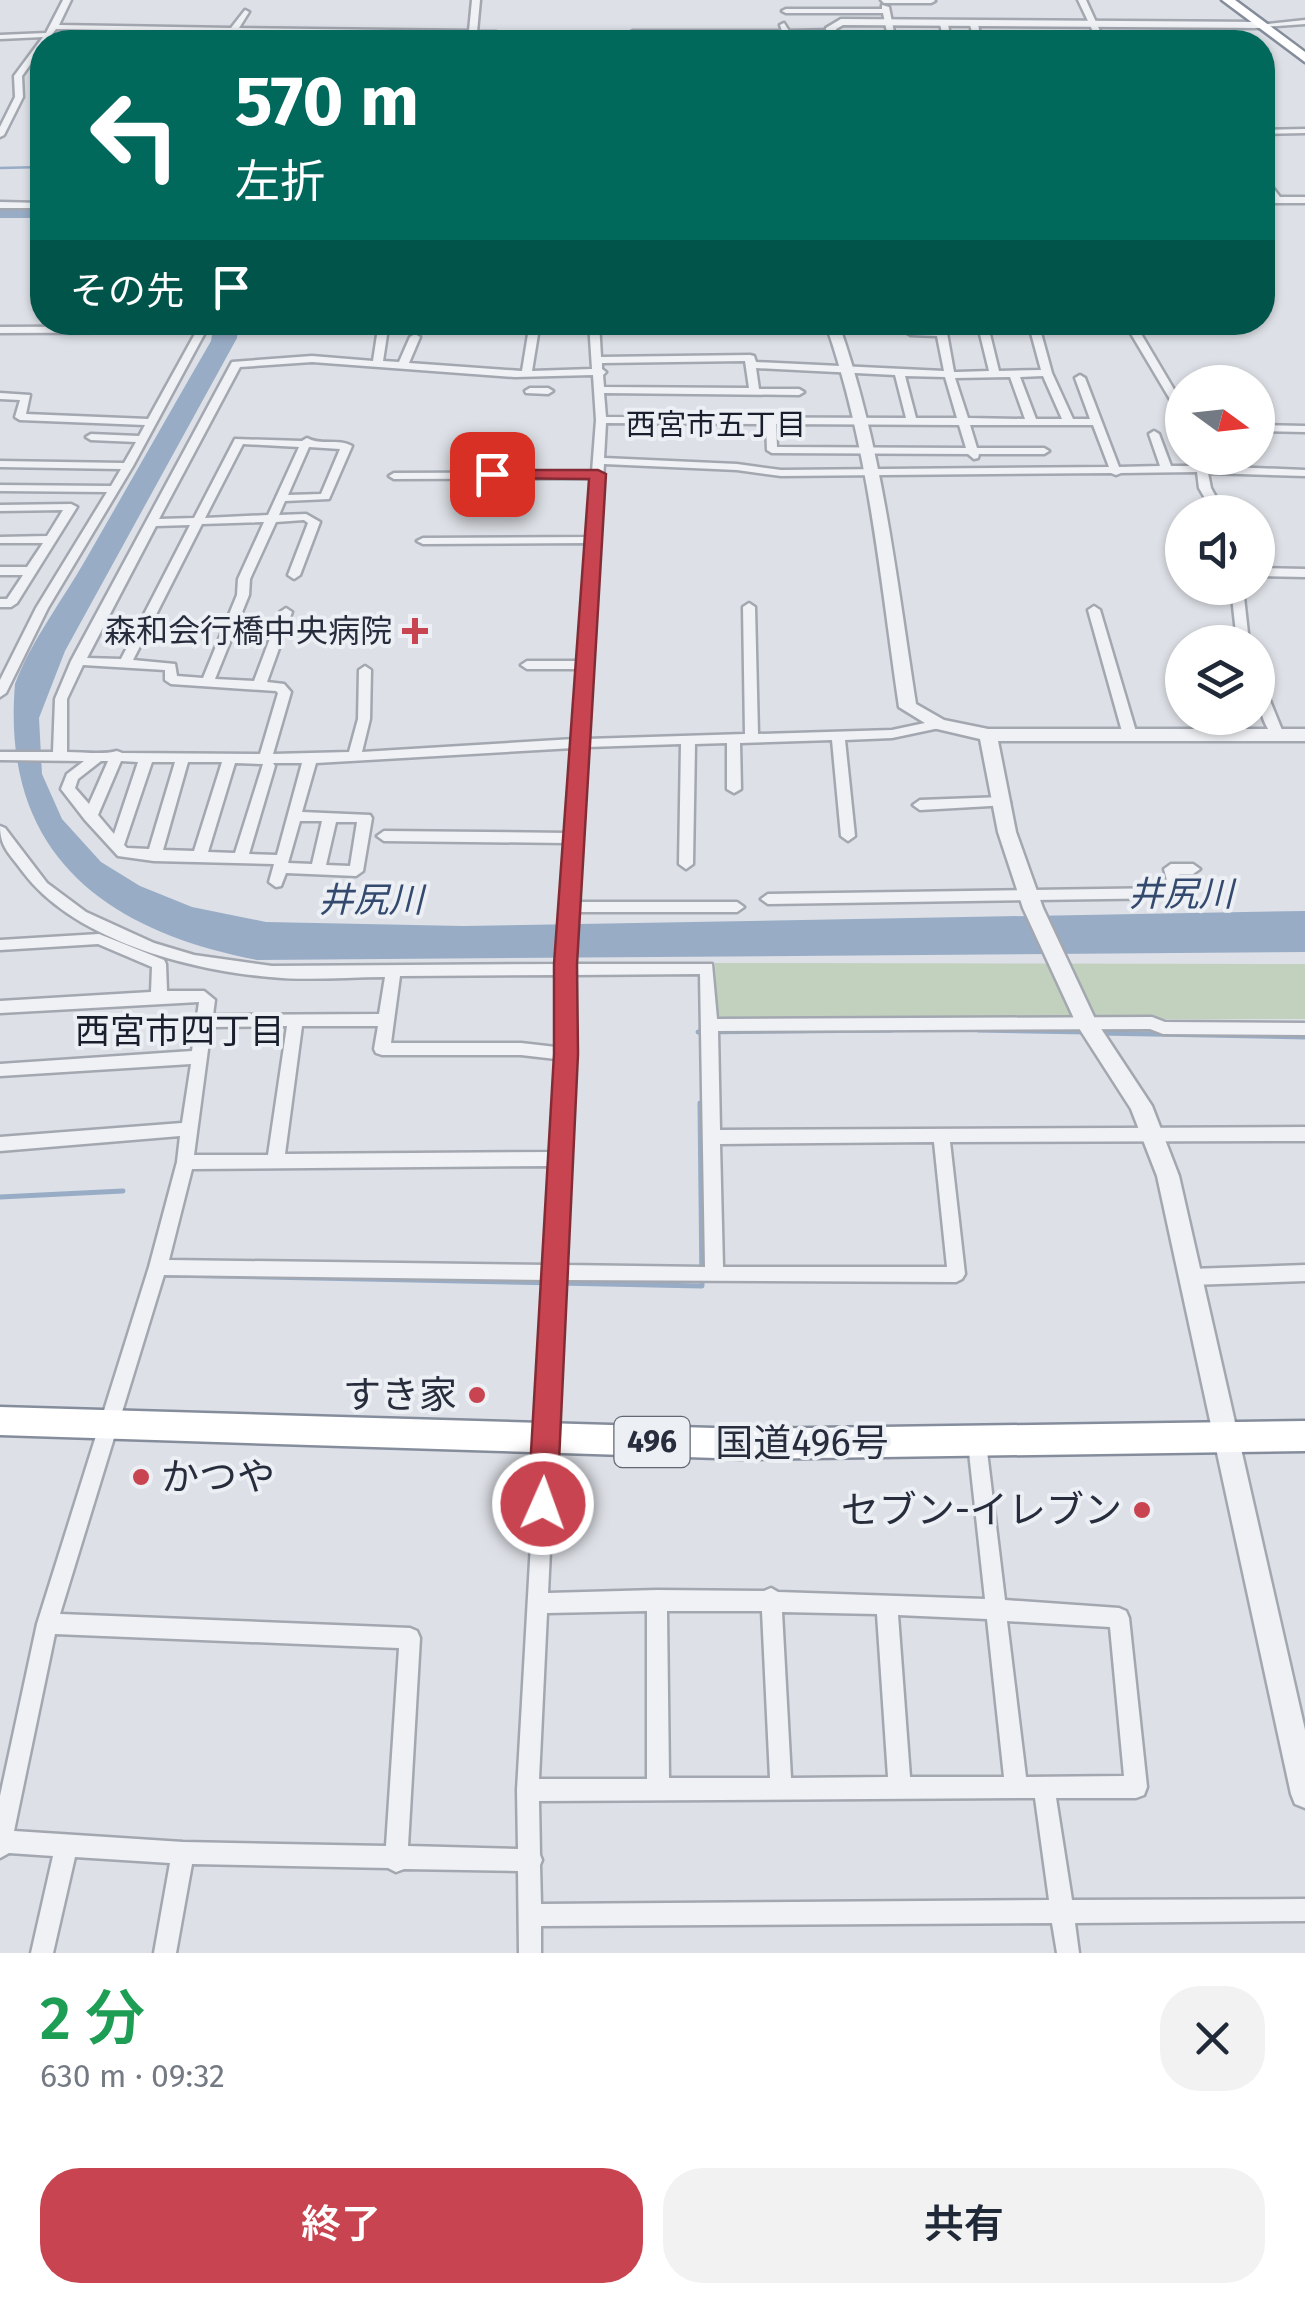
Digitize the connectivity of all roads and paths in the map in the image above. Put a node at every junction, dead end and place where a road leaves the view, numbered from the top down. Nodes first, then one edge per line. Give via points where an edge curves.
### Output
1 (67, 0) edge
2 (476, 0) edge
3 (1082, 0) edge
4 (1228, 0) edge
5 (931, 1) edge
6 (884, 4) edge
7 (786, 11) dead end
8 (245, 12) dead end
9 (1305, 22) edge
10 (889, 23) junction
11 (944, 24) junction
12 (974, 25) junction
13 (1093, 25) junction
14 (1261, 25) junction
15 (52, 30) edge
16 (233, 30) edge
17 (474, 30) edge
18 (836, 30) edge
19 (890, 30) edge
20 (945, 30) edge
21 (975, 30) edge
22 (1096, 30) edge
23 (1268, 30) edge
24 (30, 33) edge
25 (1275, 36) edge
26 (0, 37) edge
27 (1305, 58) edge
28 (30, 60) edge
29 (1305, 131) edge
30 (1275, 132) edge
31 (0, 135) edge
32 (1275, 198) edge
33 (1305, 200) edge
34 (0, 205) edge
35 (30, 206) edge
36 (0, 330) edge
37 (30, 330) edge
38 (199, 335) edge
39 (382, 335) edge
40 (534, 335) edge
41 (596, 335) edge
42 (836, 335) edge
43 (942, 335) edge
44 (985, 335) edge
45 (1037, 335) edge
46 (1136, 335) edge
47 (416, 338) dead end
48 (723, 358) junction
49 (674, 359) junction
50 (696, 359) junction
51 (378, 361) junction
52 (404, 364) junction
53 (752, 365) junction
54 (600, 366) junction
55 (798, 368) junction
56 (848, 369) junction
57 (898, 370) junction
58 (532, 373) junction
59 (1047, 373) junction
60 (949, 374) junction
61 (995, 374) junction
62 (1014, 374) junction
63 (1080, 378) dead end
64 (1165, 383) edge
65 (602, 390) junction
66 (538, 391) dead end
67 (675, 391) junction
68 (702, 391) junction
69 (727, 391) junction
70 (754, 391) junction
71 (800, 392) junction
72 (0, 396) edge
73 (601, 420) junction
74 (770, 421) junction
75 (153, 422) junction
76 (801, 422) junction
77 (861, 422) junction
78 (912, 422) junction
79 (964, 422) junction
80 (1032, 422) junction
81 (1069, 422) junction
82 (1097, 422) junction
83 (1275, 428) edge
84 (1305, 429) edge
85 (1154, 434) dead end
86 (91, 437) dead end
87 (143, 439) junction
88 (307, 441) junction
89 (868, 452) junction
90 (973, 452) junction
91 (1044, 452) dead end
92 (0, 464) edge
93 (1165, 464) edge
94 (128, 466) junction
95 (598, 468) junction
96 (979, 470) junction
97 (1165, 470) edge
98 (1275, 470) edge
99 (1116, 472) junction
100 (1305, 473) edge
101 (872, 474) junction
102 (394, 476) dead end
103 (0, 488) edge
104 (113, 489) junction
105 (281, 498) junction
106 (0, 508) edge
107 (272, 519) junction
108 (153, 522) junction
109 (198, 522) junction
110 (51, 539) junction
111 (0, 540) edge
112 (593, 540) junction
113 (422, 541) dead end
114 (0, 571) edge
115 (30, 571) junction
116 (1275, 572) edge
117 (1305, 573) edge
118 (294, 575) dead end
119 (0, 603) edge
120 (749, 607) dead end
121 (1094, 610) dead end
122 (286, 612) dead end
123 (77, 661) junction
124 (126, 663) junction
125 (586, 665) junction
126 (527, 666) dead end
127 (365, 670) dead end
128 (207, 682) junction
129 (258, 686) junction
130 (0, 693) edge
131 (939, 724) junction
132 (1275, 728) edge
133 (838, 735) junction
134 (988, 735) junction
135 (1130, 735) junction
136 (1278, 735) junction
137 (1305, 735) edge
138 (752, 737) junction
139 (733, 740) junction
140 (688, 741) junction
141 (580, 744) junction
142 (54, 753) junction
143 (355, 754) junction
144 (109, 755) junction
145 (0, 756) edge
146 (148, 756) junction
147 (183, 757) junction
148 (230, 758) junction
149 (310, 758) junction
150 (266, 763) junction
151 (734, 789) dead end
152 (1002, 802) junction
153 (920, 805) dead end
154 (294, 816) junction
155 (330, 816) junction
156 (90, 817) junction
157 (0, 831) edge
158 (384, 836) dead end
159 (848, 836) dead end
160 (574, 838) junction
161 (117, 846) junction
162 (154, 856) junction
163 (199, 857) junction
164 (241, 858) junction
165 (686, 864) dead end
166 (318, 869) junction
167 (1194, 869) dead end
168 (280, 870) junction
169 (768, 899) dead end
170 (1031, 901) junction
171 (737, 907) dead end
172 (569, 910) junction
173 (0, 945) edge
174 (566, 968) junction
175 (393, 971) junction
176 (159, 996) junction
177 (0, 1006) edge
178 (386, 1020) junction
179 (295, 1021) junction
180 (206, 1022) junction
181 (710, 1025) junction
182 (1087, 1025) junction
183 (1305, 1028) edge
184 (566, 1054) junction
185 (199, 1057) junction
186 (0, 1070) edge
187 (188, 1129) junction
188 (1305, 1134) edge
189 (1155, 1135) junction
190 (940, 1136) junction
191 (712, 1137) junction
192 (0, 1144) edge
193 (276, 1158) junction
194 (562, 1159) junction
195 (185, 1162) junction
196 (158, 1266) junction
197 (553, 1274) junction
198 (1305, 1274) edge
199 (714, 1275) junction
200 (1190, 1277) junction
201 (0, 1421) edge
202 (111, 1425) junction
203 (1226, 1436) junction
204 (1305, 1436) edge
205 (545, 1439) junction
206 (976, 1443) junction
207 (772, 1598) junction
208 (657, 1600) junction
209 (539, 1603) junction
210 (887, 1606) junction
211 (998, 1609) junction
212 (47, 1624) junction
213 (1016, 1786) junction
214 (781, 1788) junction
215 (900, 1788) junction
216 (1044, 1788) junction
217 (528, 1790) junction
218 (658, 1790) junction
219 (1305, 1794) edge
220 (0, 1843) edge
221 (67, 1846) junction
222 (182, 1854) junction
223 (396, 1860) junction
224 (530, 1860) junction
225 (1305, 1910) edge
226 (1062, 1912) junction
227 (531, 1915) junction
228 (42, 1953) edge
229 (165, 1953) edge
230 (530, 1953) edge
231 (1068, 1953) edge

1 - 15 street
2 - 17 street
3 - 13 street
4 - 14 highway
5 - 6 street
6 - 7 street
6 - 10 street
8 - 16 street
9 - 14 street
10 - 11 street
10 - 18 street via 841,22
10 - 19 street
11 - 12 street
11 - 20 street
12 - 13 street
12 - 21 street
13 - 14 street
13 - 22 street
14 - 23 highway
24 - 26 street
25 - 27 highway
28 - 31 street via 18,76 19,97
29 - 30 street
32 - 33 street
34 - 35 street
36 - 37 street
38 - 75 street
39 - 51 street
40 - 58 street
41 - 54 street
42 - 56 street
43 - 60 street
44 - 61 street
45 - 59 street
46 - 64 street
47 - 52 street
48 - 50 street
48 - 53 street via 750,358
48 - 69 street
49 - 50 street
49 - 54 street
49 - 67 street
50 - 68 street
51 - 52 street
51 - 108 street via 236,364
52 - 58 street
53 - 55 street
53 - 70 street
54 - 58 street
54 - 65 street
55 - 56 street
55 - 71 street
56 - 57 street
56 - 77 street
57 - 60 street
57 - 78 street
58 - 66 street
59 - 62 street
59 - 81 street
60 - 61 street
60 - 79 street
61 - 62 street
62 - 80 street
63 - 82 street
65 - 67 street
65 - 73 street
67 - 68 street
68 - 69 street
69 - 70 street
70 - 71 street
71 - 76 street
72 - 75 street via 26,397 20,417
73 - 74 street
73 - 95 street
74 - 76 street
74 - 89 street via 772,450
75 - 87 street
76 - 77 street
77 - 78 street
77 - 89 street
78 - 79 street
79 - 80 street
79 - 90 street
80 - 81 street
81 - 82 street
82 - 99 street
83 - 84 street
85 - 93 street
86 - 87 street
87 - 94 street
88 - 105 street
88 - 105 street via 348,446 325,497
88 - 109 street via 239,440
89 - 90 street
89 - 101 street
90 - 91 street
90 - 96 street
92 - 94 street
94 - 104 street
95 - 101 street via 737,466
95 - 102 street
95 - 112 street
96 - 99 street
96 - 101 street
97 - 99 street
98 - 100 street
101 - 131 street via 905,698 916,714
103 - 104 street
104 - 130 street
105 - 107 street
106 - 110 street via 71,507
107 - 109 street
107 - 118 street via 306,516 314,522
107 - 128 street
108 - 109 street
108 - 123 street
109 - 124 street
110 - 111 street
110 - 115 street
112 - 113 street
112 - 125 street
114 - 115 street
115 - 119 street via 11,603
116 - 117 street
120 - 138 street
121 - 135 street
122 - 129 street
123 - 124 street
123 - 142 street via 61,699
124 - 128 street via 171,667 171,680
125 - 126 street
125 - 141 street
127 - 143 street
128 - 129 street
129 - 150 street via 285,692
131 - 133 street
131 - 134 street
132 - 136 street
133 - 138 street
133 - 159 street
134 - 135 street
134 - 152 street
135 - 136 street
136 - 137 street
138 - 139 street
139 - 140 street
139 - 151 street
140 - 141 street
140 - 165 street
141 - 143 street
141 - 160 street
142 - 144 street
142 - 145 street
143 - 149 street
144 - 146 street
144 - 156 street
144 - 156 street via 68,784
146 - 147 street
146 - 161 street
147 - 148 street
147 - 162 street
148 - 150 street
148 - 163 street
149 - 150 street
149 - 154 street
150 - 164 street
152 - 153 street
152 - 170 street
154 - 155 street
154 - 168 street
155 - 166 street
155 - 166 street via 365,818 356,870
156 - 161 street
157 - 175 street via 42,887 81,916 149,947 272,972
158 - 160 street
160 - 172 street
161 - 162 street via 123,853
162 - 163 street
163 - 164 street
164 - 168 street
166 - 168 street
167 - 170 street via 1170,869 1177,893
169 - 170 street
170 - 182 street
171 - 172 street
172 - 174 street
173 - 176 street via 100,939 159,964
174 - 175 street
174 - 181 street via 708,968
174 - 184 street
175 - 178 street
176 - 177 street
176 - 180 street via 199,995 207,1000
178 - 179 street
178 - 184 street via 382,1049
179 - 180 street
179 - 193 street
180 - 185 street
181 - 182 street
181 - 191 street
182 - 183 street
182 - 189 street
184 - 194 street
185 - 186 street
185 - 187 street
187 - 192 street
187 - 195 street
188 - 189 street
189 - 190 street
189 - 200 street
190 - 191 street
190 - 199 street via 956,1274
191 - 199 street
193 - 194 street
193 - 195 street
194 - 197 street
195 - 196 street
196 - 197 street
196 - 202 street
197 - 199 street
197 - 205 street
198 - 200 street
200 - 203 street
201 - 202 highway, 国道496号 / 496
202 - 205 highway, 国道496号 / 496
202 - 212 street
203 - 204 highway, 国道496号 / 496
203 - 206 highway, 国道496号 / 496
203 - 219 street
205 - 206 highway, 国道496号 / 496
205 - 209 street
206 - 211 street
207 - 208 street
207 - 210 street
207 - 214 street
208 - 209 street
208 - 218 street
209 - 217 street
210 - 211 street
210 - 215 street
211 - 213 street
211 - 216 street via 1119,1618 1136,1786
212 - 220 street
212 - 223 street via 410,1638
213 - 215 street
213 - 216 street
214 - 215 street
214 - 218 street
216 - 226 street
217 - 218 street
217 - 224 street
220 - 221 street
221 - 222 street
221 - 228 street
222 - 223 street
222 - 229 street
223 - 224 street
224 - 227 street
225 - 226 street
226 - 227 street
226 - 231 street
227 - 230 street

